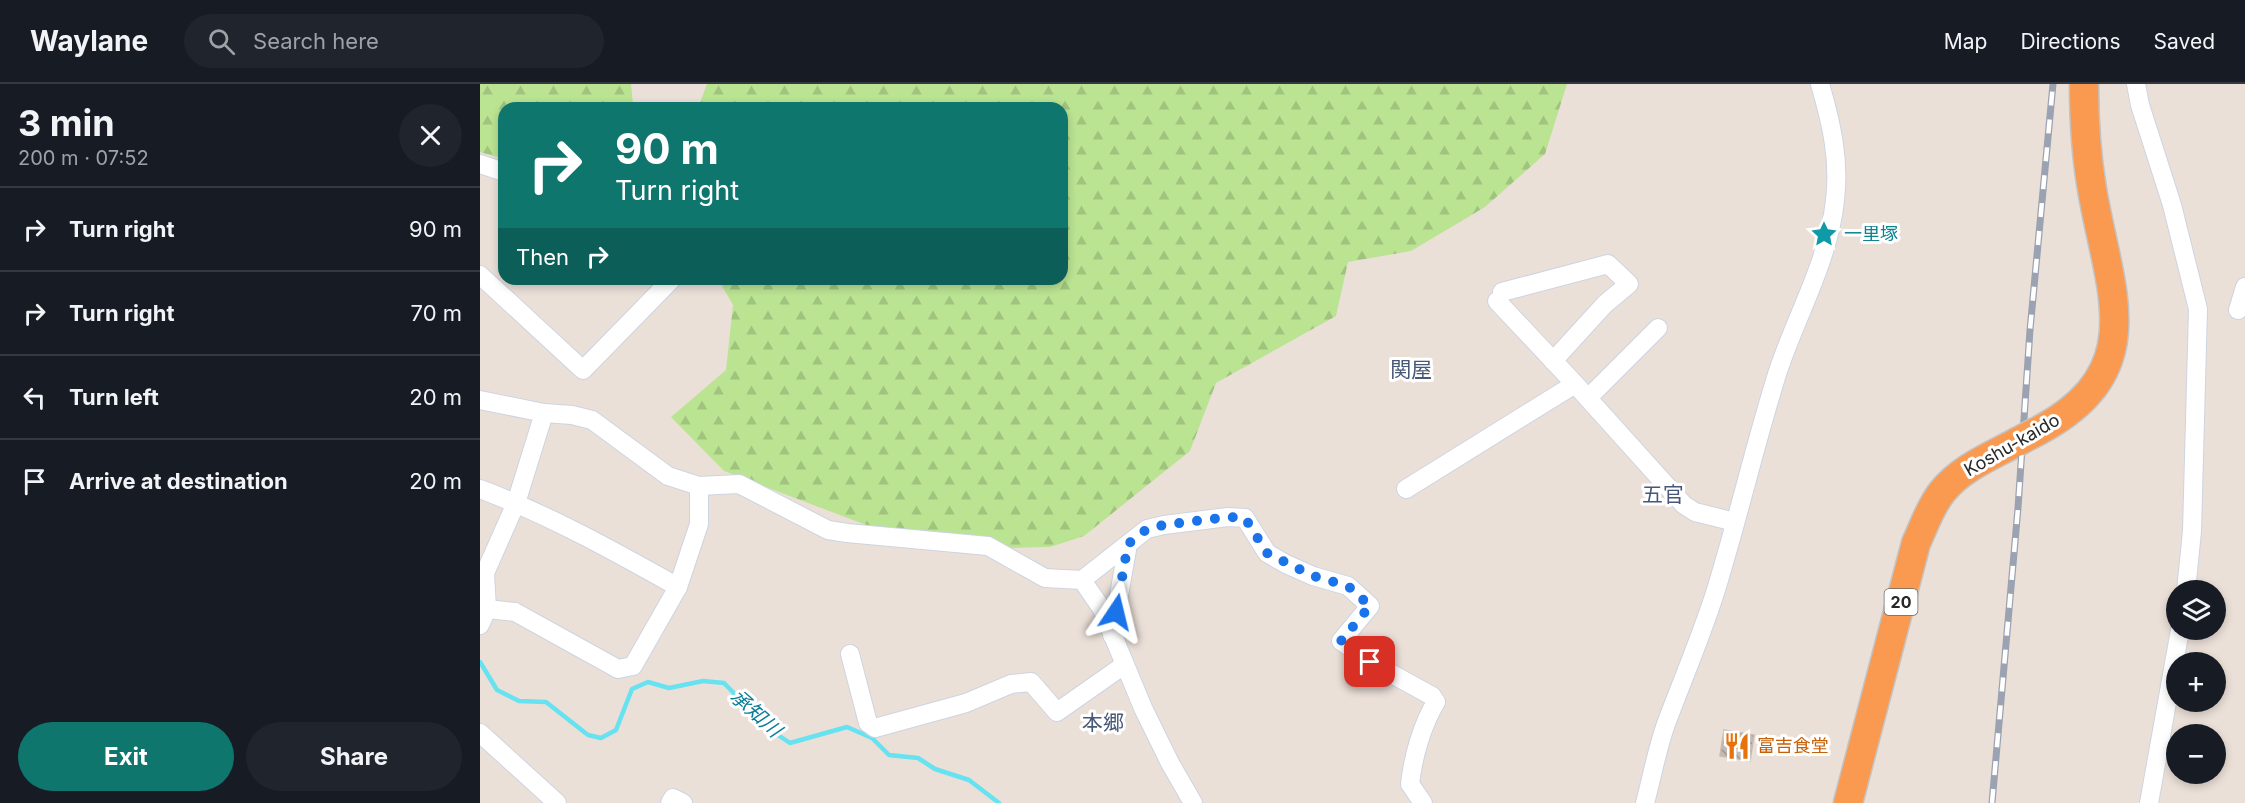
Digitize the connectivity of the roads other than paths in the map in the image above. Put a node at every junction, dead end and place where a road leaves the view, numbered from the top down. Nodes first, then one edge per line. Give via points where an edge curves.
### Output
1 (1820, 84) edge
2 (2084, 84) edge
3 (2136, 84) edge
4 (480, 164) edge
5 (498, 170) edge
6 (480, 275) edge
7 (666, 285) edge
8 (2245, 287) edge
9 (2238, 310) dead end
10 (1658, 328) dead end
11 (1553, 361) junction
12 (1575, 384) junction
13 (1588, 398) junction
14 (480, 400) edge
15 (544, 413) junction
16 (699, 486) junction
17 (480, 489) edge
18 (1406, 489) dead end
19 (516, 502) junction
20 (1735, 522) junction
21 (1128, 544) junction
22 (1082, 580) junction
23 (2187, 580) edge
24 (678, 587) junction
25 (484, 617) edge
26 (1112, 635) junction
27 (2178, 640) edge
28 (850, 654) dead end
29 (1124, 666) junction
30 (480, 733) edge
31 (557, 803) edge
32 (670, 803) edge
33 (683, 803) edge
34 (1193, 803) edge
35 (1423, 803) edge
36 (1645, 803) edge
37 (1848, 803) edge
38 (2149, 803) edge

1 - 20 street via 1837,165 1830,237 1780,367
2 - 37 highway, Koshu-kaido / 20 via 2089,171 2115,306 2111,351 2104,371 2077,405 2058,420 1973,465 1942,493 1929,514 1916,543
3 - 23 street via 2198,309
4 - 5 street
6 - 7 street via 583,370
8 - 9 street
10 - 13 street
11 - 11 street via 1499,297 1608,264 1629,284 1605,304
11 - 12 street
12 - 13 street
12 - 18 street
13 - 20 street via 1684,505 1695,512
14 - 15 street
15 - 16 street via 592,420 668,476
15 - 19 street
16 - 22 street via 740,484 828,530 988,546 1045,578
16 - 24 street via 699,524
17 - 19 street
19 - 24 street
19 - 25 street via 485,573
20 - 36 street via 1715,594 1666,726
21 - 22 street
21 - 26 street
21 - 35 street via 1147,529 1164,525 1245,518 1267,553 1313,576 1348,586 1370,606 1341,641 1436,702 1410,783
22 - 26 street via 1102,609
24 - 25 street via 633,666 618,669 515,612
26 - 29 street
27 - 38 street
28 - 29 street via 868,723 875,728 966,703 1011,684 1031,682 1057,712
29 - 34 street
30 - 31 street
32 - 33 street via 673,798

